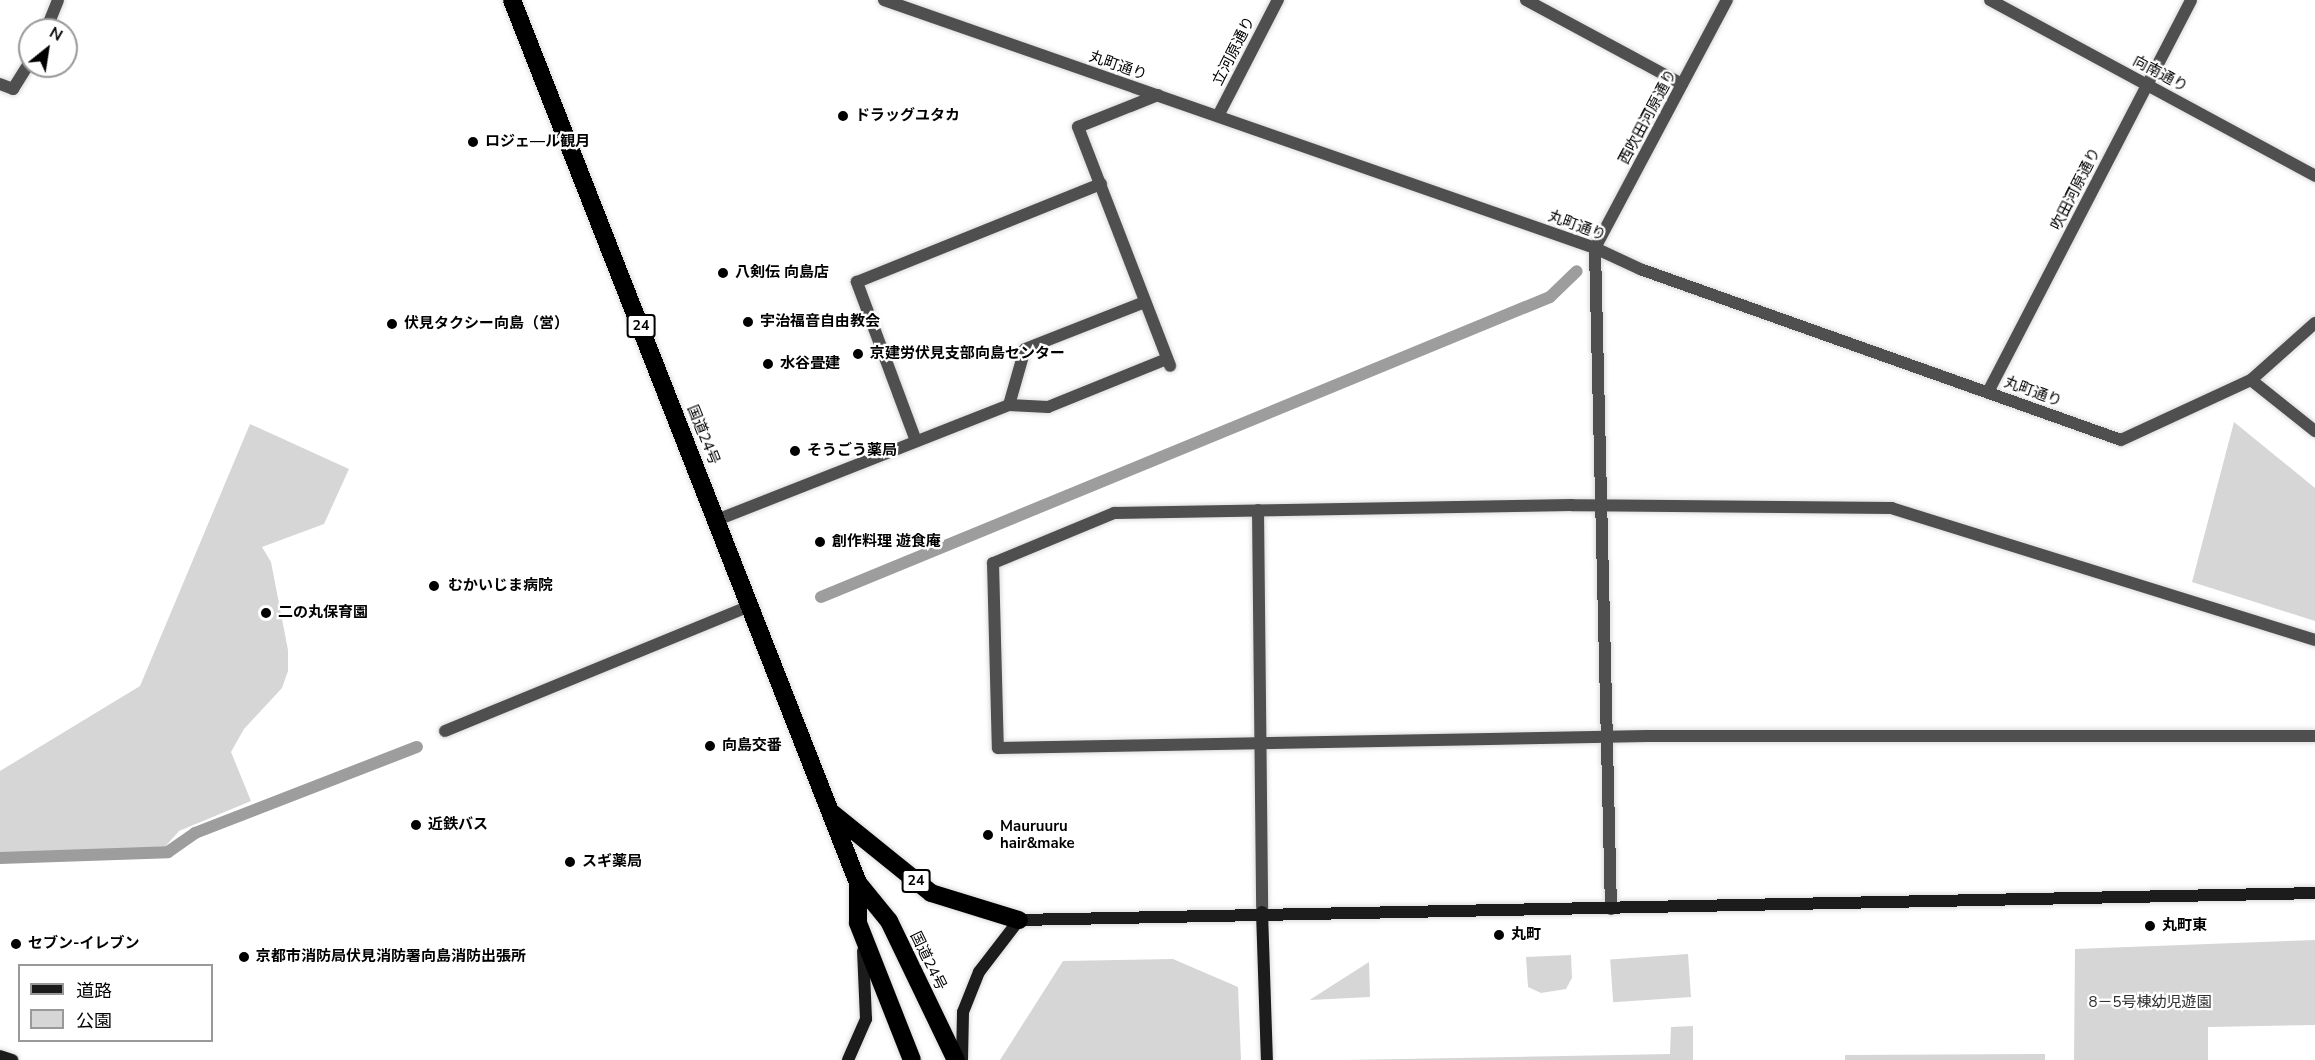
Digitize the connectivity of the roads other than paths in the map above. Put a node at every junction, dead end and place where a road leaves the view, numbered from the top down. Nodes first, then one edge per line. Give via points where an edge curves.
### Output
1 (58, 0) edge
2 (512, 0) edge
3 (884, 0) edge
4 (1278, 0) edge
5 (1526, 0) edge
6 (1727, 0) edge
7 (1990, 0) edge
8 (2191, 0) edge
9 (51, 18) edge
10 (20, 78) edge
11 (0, 84) edge
12 (1682, 84) junction
13 (2146, 84) junction
14 (1158, 95) junction
15 (1218, 116) junction
16 (2315, 176) edge
17 (1101, 184) junction
18 (1595, 248) junction
19 (1145, 302) junction
20 (2315, 323) edge
21 (2252, 380) junction
22 (1988, 392) junction
23 (1009, 405) junction
24 (2315, 431) edge
25 (916, 441) junction
26 (1601, 505) junction
27 (1258, 510) junction
28 (717, 520) junction
29 (750, 606) junction
30 (2315, 640) edge
31 (445, 731) dead end
32 (2315, 736) edge
33 (1607, 737) junction
34 (1259, 744) junction
35 (831, 812) junction
36 (858, 883) junction
37 (2315, 894) edge
38 (1611, 909) junction
39 (1262, 912) junction
40 (1018, 920) junction
41 (858, 923) junction
42 (0, 1056) edge
43 (12, 1060) edge
44 (848, 1060) edge
45 (912, 1060) edge
46 (956, 1060) edge
47 (962, 1060) edge
48 (1267, 1060) edge

1 - 9 street
2 - 28 highway, 国道24号 / 24
3 - 14 street, 丸町通り
4 - 15 street, 立河原通り
5 - 12 street
6 - 12 street, 西吹田河原通り
7 - 13 street, 向南通り
8 - 13 street, 吹田河原通り
10 - 11 street via 13,89
12 - 18 street, 西吹田河原通り
13 - 16 street, 向南通り
13 - 22 street, 吹田河原通り
14 - 15 street, 丸町通り
14 - 17 street via 1078,127
15 - 18 street, 丸町通り
17 - 19 street
17 - 25 street via 857,282
18 - 22 street, 丸町通り via 1640,269
18 - 26 street
19 - 23 street via 1025,349
19 - 23 street via 1168,363 1048,407
20 - 21 street, 丸町通り
21 - 22 street, 丸町通り via 2121,440
21 - 24 street
23 - 25 street
25 - 28 street
26 - 27 street
26 - 30 street via 1892,508
26 - 33 street
27 - 34 street
27 - 34 street via 1114,513 993,563 998,748
28 - 29 highway, 国道24号 / 24
29 - 31 street
29 - 35 highway, 国道24号 / 24
32 - 33 street
33 - 34 street
33 - 38 street
34 - 39 street
35 - 36 highway, 国道24号 / 24
35 - 40 highway, 24 via 931,893
36 - 41 highway, 国道24号 / 24
36 - 46 highway, 国道24号 / 24 via 889,921
37 - 38 street
38 - 39 street
39 - 40 street
39 - 48 street
40 - 47 street via 978,972 963,1012
41 - 44 street via 867,972 866,1019
41 - 45 highway, 国道24号 / 24
42 - 43 street

